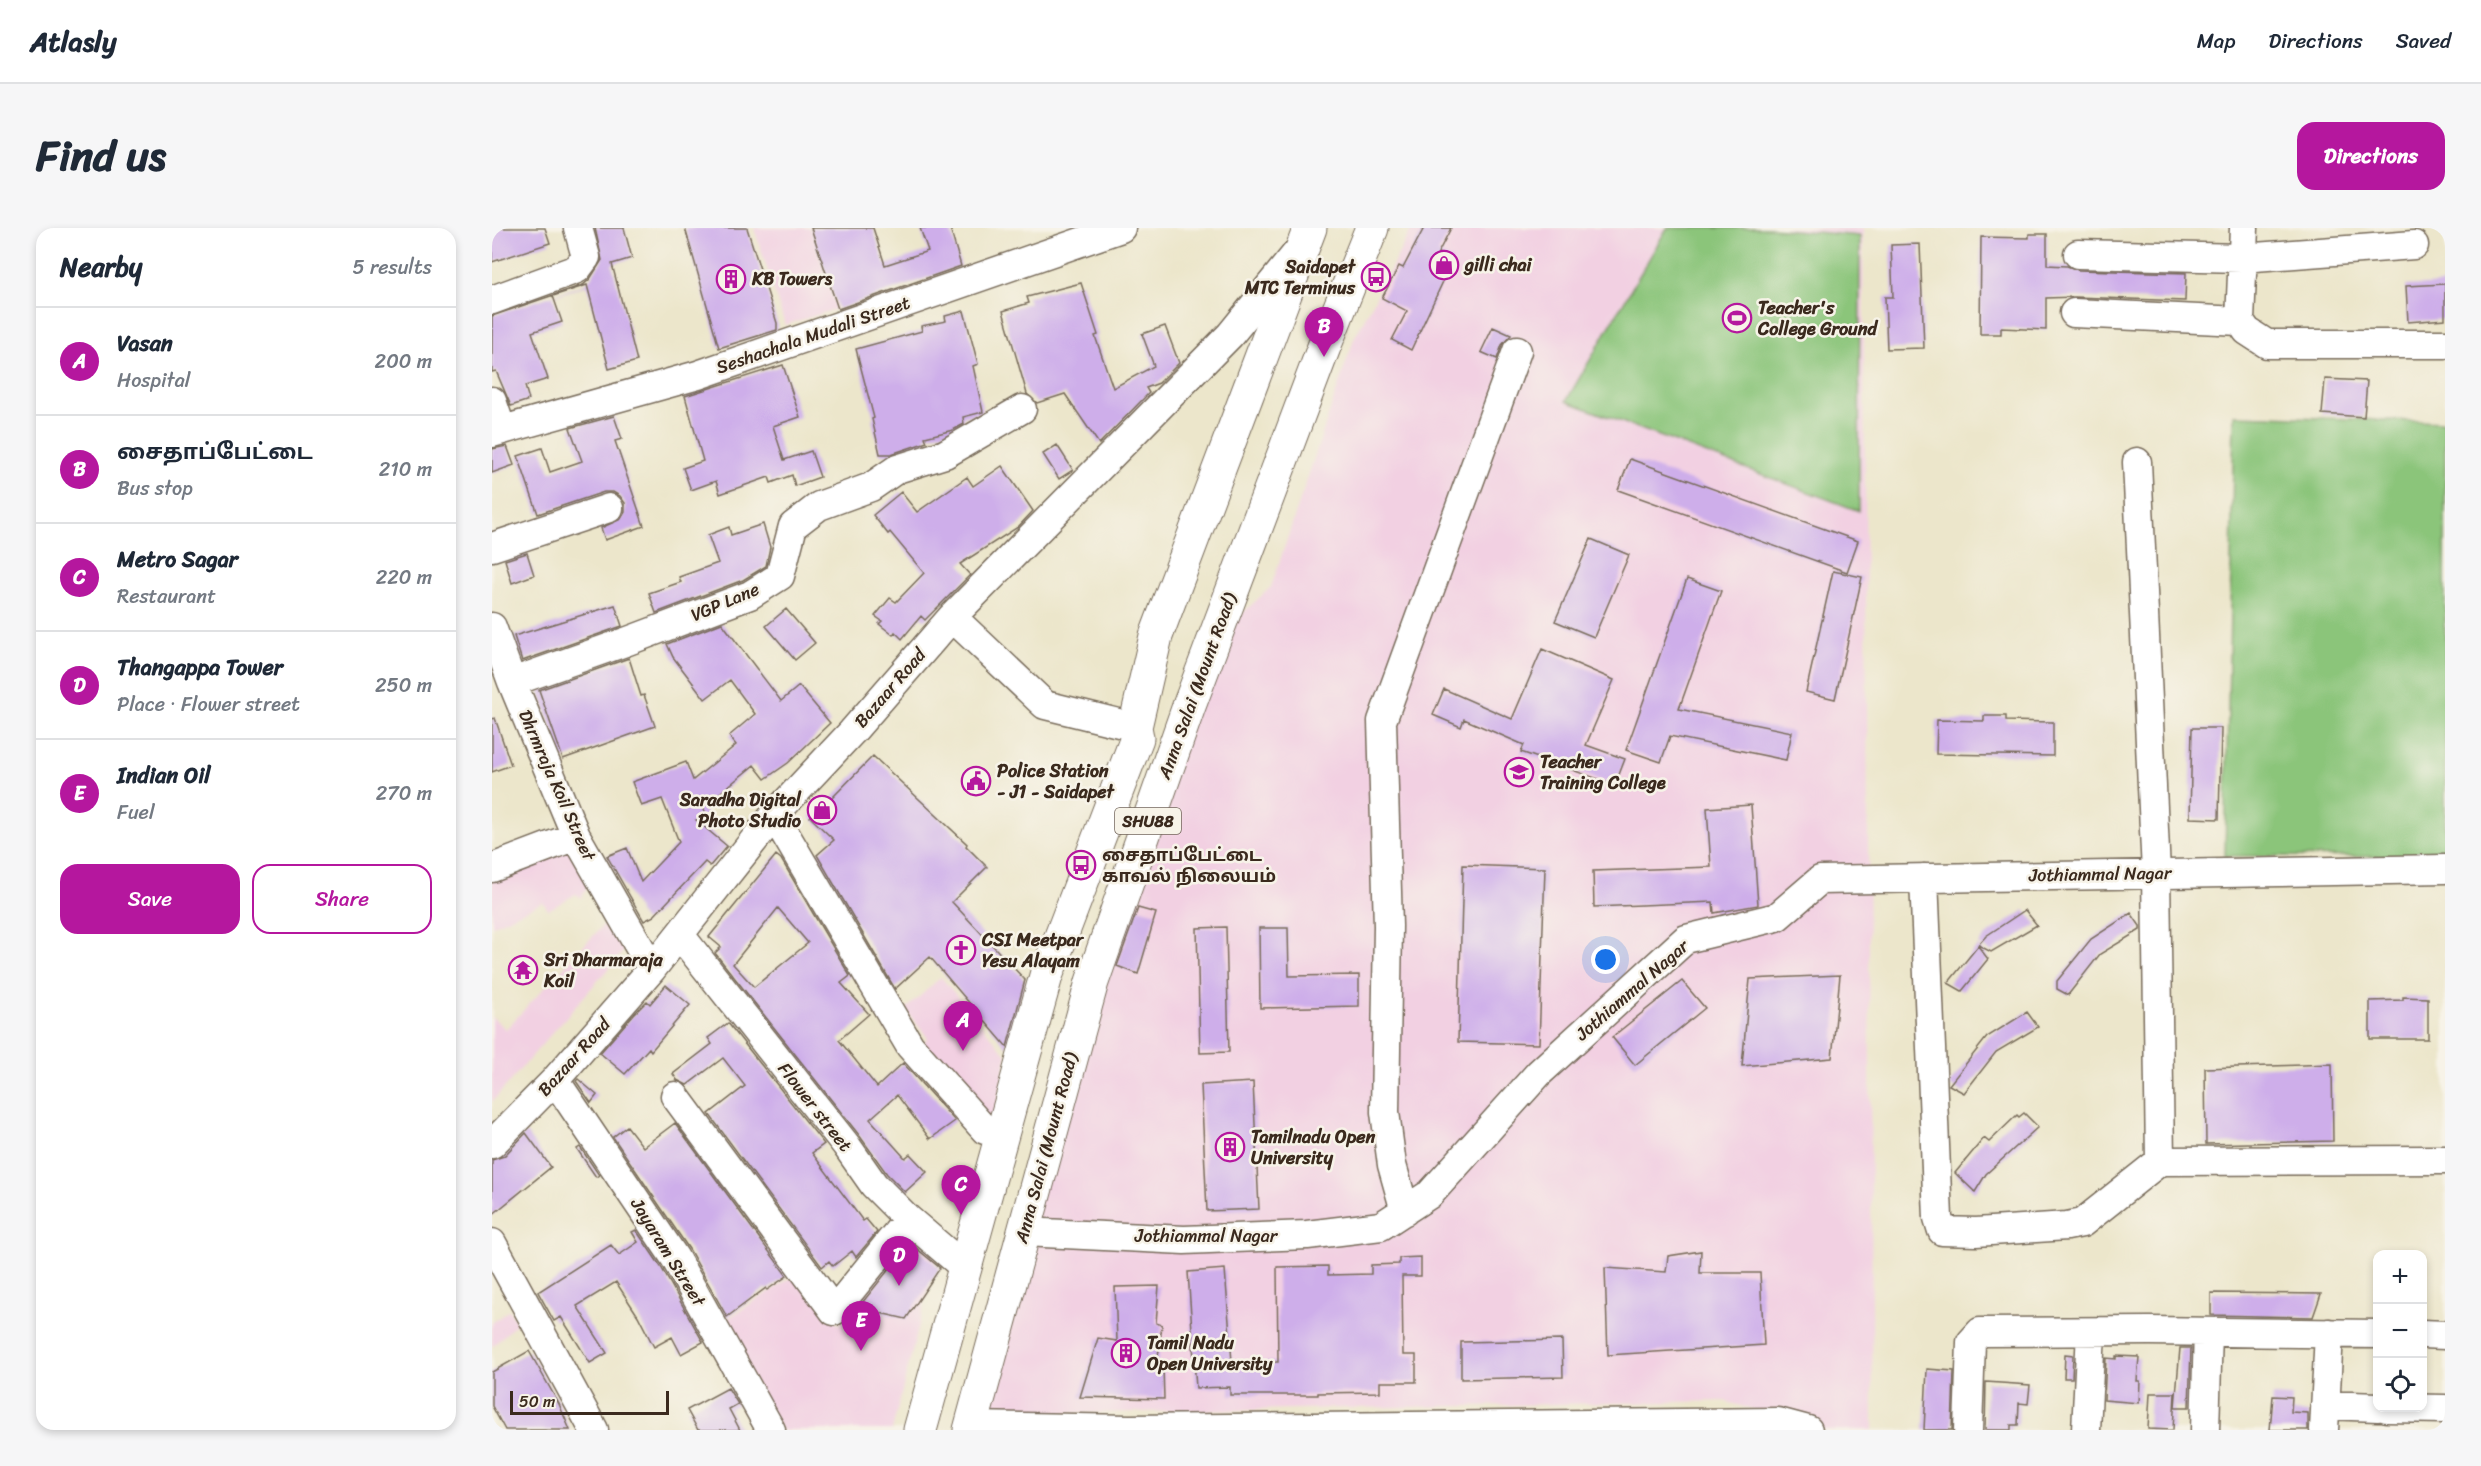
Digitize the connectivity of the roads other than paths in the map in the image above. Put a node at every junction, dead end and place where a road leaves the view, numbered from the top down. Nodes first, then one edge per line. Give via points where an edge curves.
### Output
1 (578, 228) edge
2 (1121, 228) edge
3 (1372, 228) edge
4 (2244, 228) edge
5 (1306, 237) edge
6 (2414, 245) dead end
7 (2078, 254) dead end
8 (2241, 258) junction
9 (492, 300) edge
10 (2074, 313) dead end
11 (2240, 321) junction
12 (2445, 344) edge
13 (1517, 351) dead end
14 (492, 400) edge
15 (1022, 409) dead end
16 (497, 431) edge
17 (2137, 462) dead end
18 (609, 508) dead end
19 (492, 546) edge
20 (952, 618) junction
21 (492, 627) edge
22 (512, 681) junction
23 (1135, 727) junction
24 (774, 815) junction
25 (576, 836) junction
26 (492, 868) edge
27 (2445, 869) edge
28 (2156, 873) junction
29 (1924, 878) junction
30 (680, 935) junction
31 (652, 969) junction
32 (555, 1080) junction
33 (675, 1096) dead end
34 (985, 1130) dead end
35 (492, 1143) edge
36 (2445, 1160) edge
37 (2160, 1161) junction
38 (1405, 1210) junction
39 (908, 1220) junction
40 (1024, 1232) junction
41 (492, 1243) edge
42 (964, 1267) junction
43 (2091, 1332) junction
44 (2208, 1332) junction
45 (2329, 1333) junction
46 (2373, 1334) edge
47 (2427, 1334) edge
48 (2445, 1335) edge
49 (2373, 1408) edge
50 (2427, 1409) edge
51 (2445, 1410) edge
52 (2324, 1418) edge
53 (970, 1428) edge
54 (1408, 1428) edge
55 (594, 1430) edge
56 (771, 1430) edge
57 (920, 1430) edge
58 (1808, 1430) edge
59 (1968, 1430) edge
60 (2086, 1430) edge
61 (2205, 1430) edge

1 - 9 street via 586,257 577,269
2 - 16 street, Seshachala Mudali Street via 698,375
3 - 40 main road, Anna Salai (Mount Road) / SHU88 via 1193,696 1092,982
4 - 8 street
5 - 20 street, Bazaar Road via 1230,335
5 - 23 main road, SHU88 via 1156,636
6 - 8 street
7 - 8 street
8 - 11 street
10 - 11 street
11 - 12 street via 2247,331 2267,344
13 - 38 street via 1382,720 1388,926 1385,1112 1392,1165
14 - 16 street
15 - 22 street, VGP Lane via 945,454 897,470 872,487 819,506 793,526 780,576 750,595
17 - 28 street
18 - 19 street
20 - 23 street via 1045,705
20 - 24 street, Bazaar Road
21 - 22 street, Dhrmraja Koil Street
22 - 25 street, Dhrmraja Koil Street
23 - 42 main road, SHU88 via 1137,738 1046,976
24 - 30 street, Bazaar Road
24 - 34 street via 910,1046
25 - 26 street
25 - 31 street, Dhrmraja Koil Street
27 - 28 street, Jothiammal Nagar
28 - 29 street, Jothiammal Nagar
28 - 37 street
29 - 37 street via 1938,1218 1942,1231 2082,1223
29 - 38 street, Jothiammal Nagar via 1820,880 1778,917 1686,939 1539,1073 1430,1194
30 - 31 street, Bazaar Road
30 - 39 street, Flower street via 874,1185
31 - 32 street, Bazaar Road
32 - 35 street, Bazaar Road
32 - 56 street, Jayaram Street via 675,1258
33 - 39 street via 834,1311
36 - 37 street
38 - 40 street, Jothiammal Nagar via 1381,1226 1307,1235 1184,1240
39 - 42 street, Flower street
40 - 53 main road, Anna Salai (Mount Road) / SHU88
41 - 55 street
42 - 57 main road, SHU88
43 - 44 street
43 - 59 street via 1987,1331 1974,1336 1970,1348
43 - 60 street
44 - 45 street
44 - 61 street
45 - 46 street
45 - 52 street
47 - 48 street
49 - 52 street
50 - 51 street
53 - 54 street
54 - 58 street via 1778,1422

